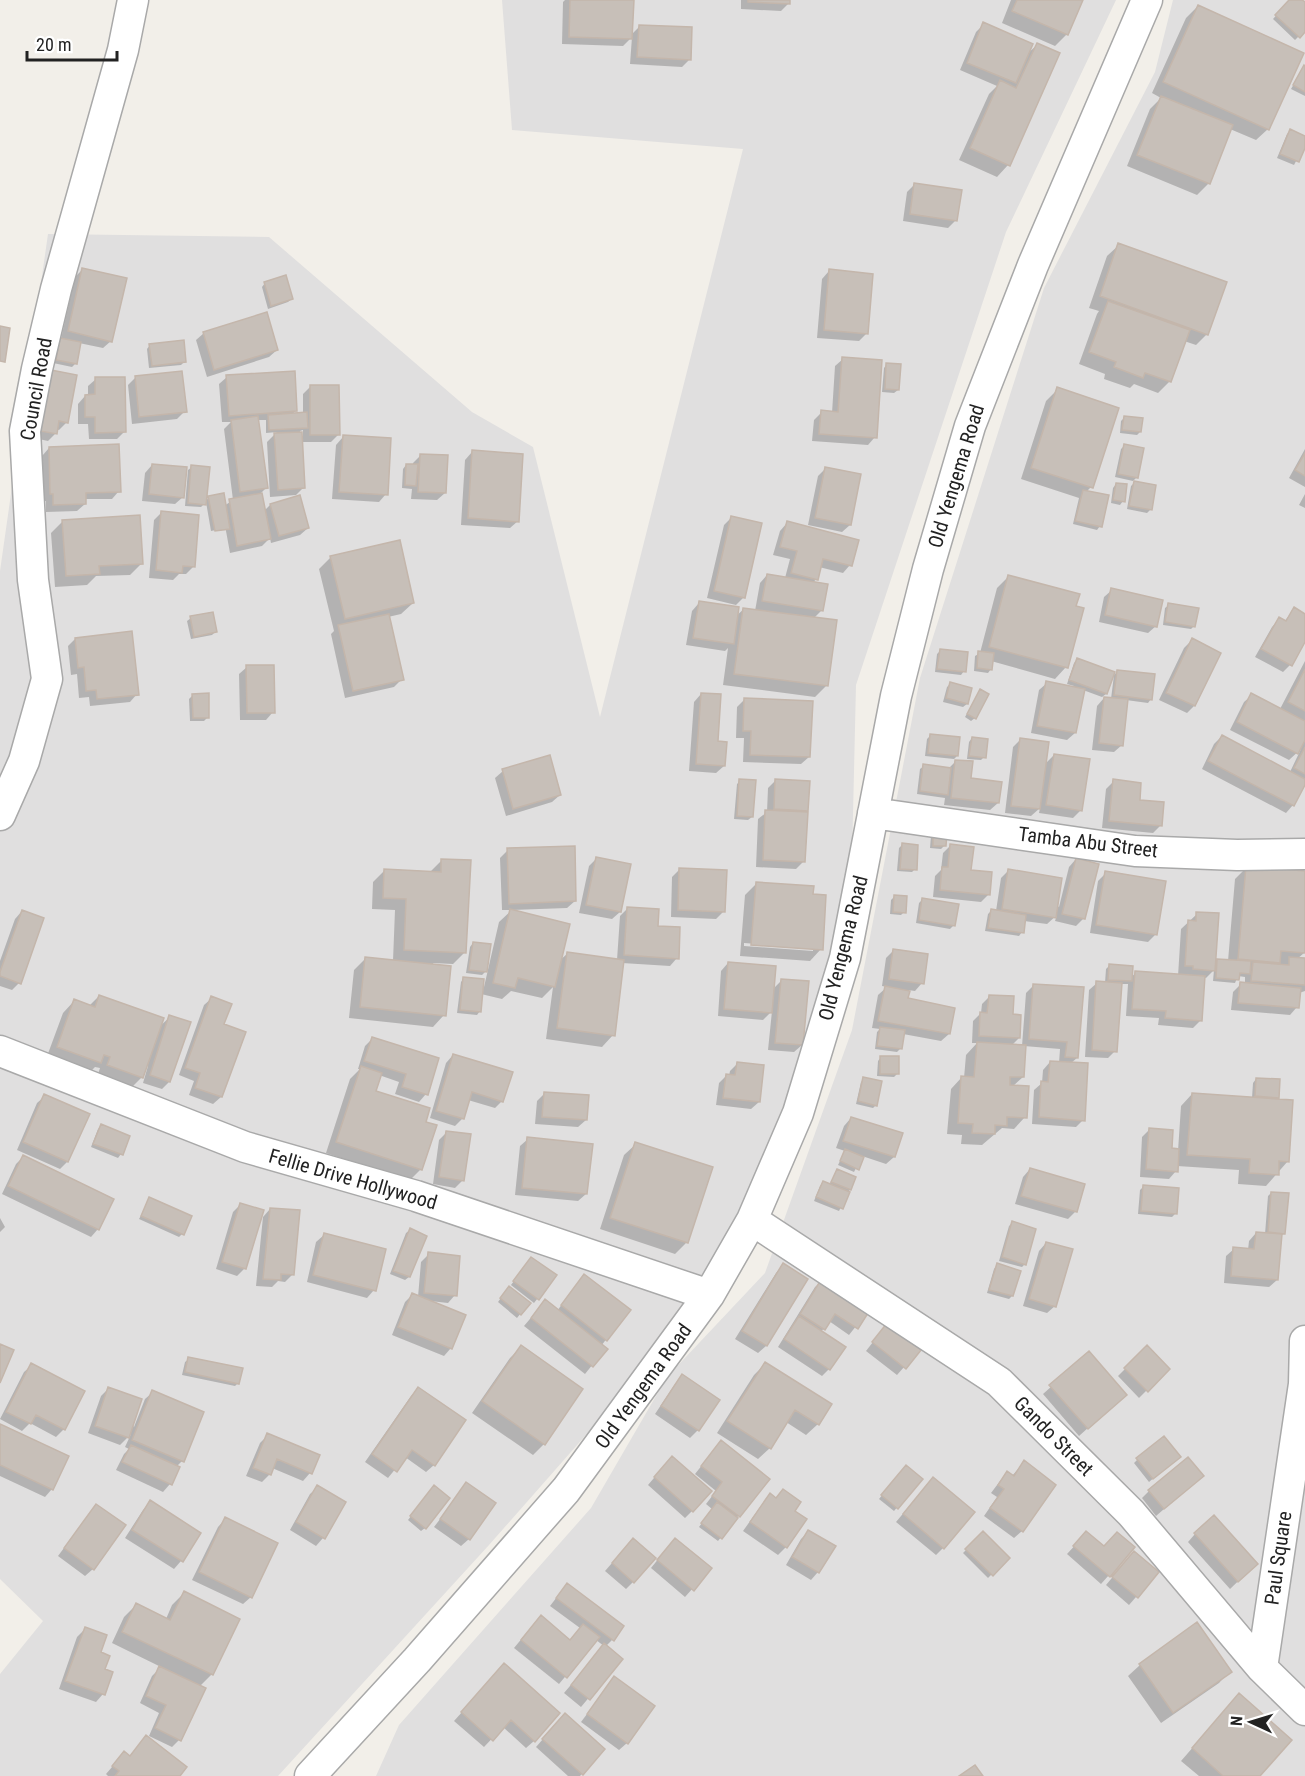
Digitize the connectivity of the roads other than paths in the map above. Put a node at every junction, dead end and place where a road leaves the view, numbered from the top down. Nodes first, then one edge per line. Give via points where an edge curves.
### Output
1 (133, 0) edge
2 (1147, 0) edge
3 (873, 813) junction
4 (0, 815) edge
5 (1305, 854) edge
6 (0, 1052) edge
7 (752, 1220) junction
8 (709, 1295) junction
9 (1305, 1341) edge
10 (1262, 1668) junction
11 (1305, 1710) edge
12 (310, 1776) edge

1 - 4 street, Council Road via 123,50 56,289 25,430 33,580 47,679 24,761
2 - 3 street, Old Yengema Road via 1033,265 970,426 896,696
3 - 5 street, Tamba Abu Street via 1136,851
3 - 7 street, Old Yengema Road via 845,958 798,1113
6 - 8 street, Fellie Drive Hollywood via 245,1147 416,1196
7 - 8 street, Old Yengema Road
7 - 10 street, Gando Street via 999,1383 1131,1513
8 - 12 street, Old Yengema Road via 566,1490
9 - 10 street, Paul Square via 1304,1384
10 - 11 street, Gando Street

